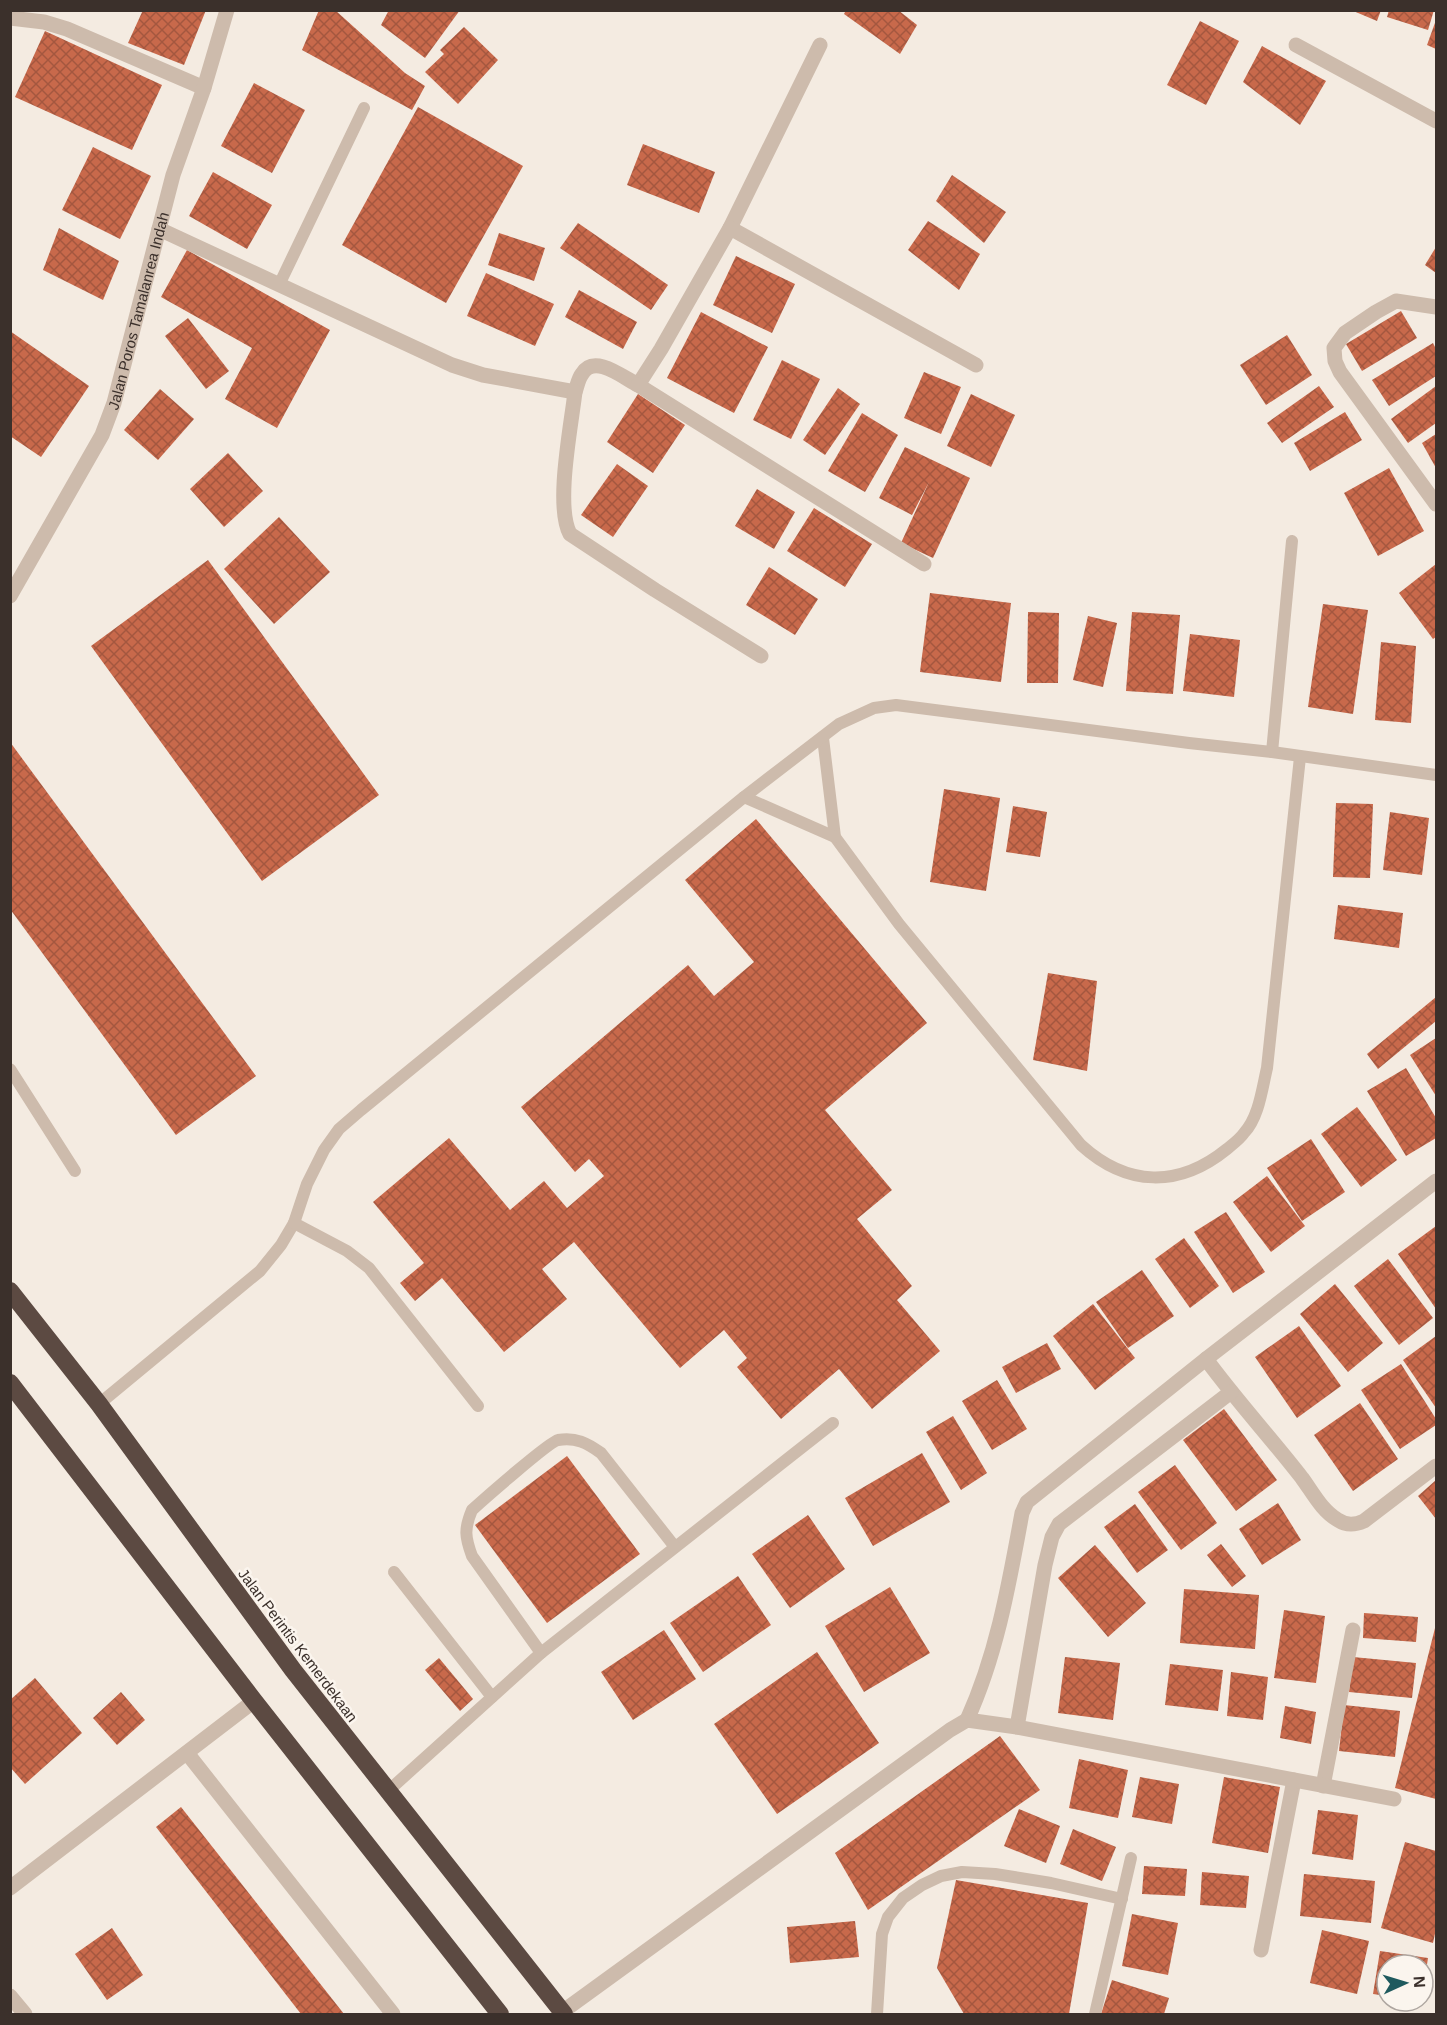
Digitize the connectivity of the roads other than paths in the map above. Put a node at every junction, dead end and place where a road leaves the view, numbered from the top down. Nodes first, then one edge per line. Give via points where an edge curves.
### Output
1 (227, 10) edge
2 (10, 18) edge
3 (820, 45) dead end
4 (1296, 45) dead end
5 (204, 88) junction
6 (364, 108) dead end
7 (1437, 121) edge
8 (730, 228) junction
9 (159, 229) junction
10 (279, 285) junction
11 (1437, 307) edge
12 (976, 365) dead end
13 (638, 385) junction
14 (575, 392) junction
15 (1437, 504) edge
16 (1292, 541) dead end
17 (924, 564) dead end
18 (10, 596) edge
19 (761, 656) dead end
20 (823, 738) junction
21 (1272, 752) junction
22 (1299, 757) junction
23 (1437, 775) edge
24 (744, 797) junction
25 (836, 837) junction
26 (10, 1069) edge
27 (75, 1171) dead end
28 (1437, 1181) edge
29 (294, 1223) junction
30 (10, 1291) edge
31 (1206, 1359) junction
32 (10, 1383) edge
33 (1231, 1392) junction
34 (99, 1404) junction
35 (478, 1406) dead end
36 (833, 1423) dead end
37 (1437, 1466) edge
38 (675, 1547) junction
39 (394, 1572) dead end
40 (1353, 1630) dead end
41 (541, 1653) junction
42 (492, 1697) junction
43 (254, 1701) junction
44 (967, 1720) junction
45 (1017, 1727) junction
46 (187, 1753) junction
47 (1294, 1780) junction
48 (1323, 1786) junction
49 (387, 1792) junction
50 (1394, 1799) dead end
51 (1131, 1858) dead end
52 (10, 1888) edge
53 (1122, 1899) junction
54 (1260, 1950) dead end
55 (10, 1996) edge
56 (563, 2013) edge
57 (25, 2014) edge
58 (393, 2014) edge
59 (500, 2014) edge
60 (877, 2014) edge
61 (1095, 2014) edge

1 - 5 street, Jalan Poros Tamalanrea Indah
2 - 5 street via 67,29
3 - 8 street
4 - 7 street
5 - 9 street, Jalan Poros Tamalanrea Indah via 173,175
6 - 10 lane
8 - 12 street
8 - 13 street
9 - 10 street
9 - 18 street, Jalan Poros Tamalanrea Indah via 120,384 102,435
10 - 14 street via 452,365 493,378
11 - 15 street via 1396,301 1345,333 1334,348 1340,372
13 - 14 street via 597,365 582,373
13 - 17 street
14 - 19 street via 563,499 564,520 570,534
16 - 21 lane
20 - 21 lane via 860,713 896,705
20 - 24 lane
20 - 25 lane
21 - 22 lane
22 - 23 lane
22 - 25 lane via 1267,1068 1260,1100 1246,1132 1235,1142 1202,1167 1169,1176 1122,1173 1081,1145 899,924
24 - 25 lane
24 - 29 lane via 339,1129 315,1166
26 - 27 lane
28 - 31 street
29 - 34 lane via 260,1270
29 - 35 lane via 348,1251 369,1268
30 - 34 highway, Jalan Perintis Kemerdekaan
31 - 33 street
31 - 44 street via 1027,1502 1001,1619 982,1687
32 - 43 highway
33 - 37 street via 1324,1509 1347,1524 1364,1521
33 - 45 street via 1055,1530 1045,1565
34 - 49 highway, Jalan Perintis Kemerdekaan via 293,1671
36 - 38 lane
38 - 41 lane
38 - 41 lane via 601,1454 574,1439 555,1440 472,1510 465,1525 472,1556
39 - 42 lane
40 - 48 street
41 - 42 lane
42 - 49 lane
43 - 46 street
43 - 59 highway
44 - 45 street
44 - 56 street
45 - 47 street
46 - 52 street
46 - 58 street
47 - 48 street
47 - 54 street
48 - 50 street
49 - 56 highway, Jalan Perintis Kemerdekaan
51 - 53 lane
53 - 60 lane via 995,1874 962,1872 941,1876 903,1898 888,1917 882,1934
53 - 61 lane
55 - 57 street

